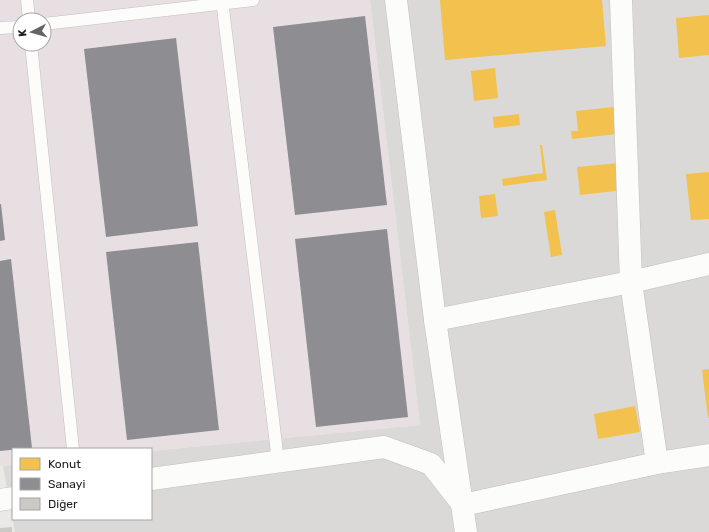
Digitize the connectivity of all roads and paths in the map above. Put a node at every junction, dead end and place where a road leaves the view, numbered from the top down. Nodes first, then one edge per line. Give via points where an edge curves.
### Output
1 (26, 0) edge
2 (253, 0) edge
3 (396, 0) edge
4 (621, 0) edge
5 (222, 2) edge
6 (28, 12) edge
7 (52, 23) edge
8 (12, 27) edge
9 (0, 28) edge
10 (32, 52) edge
11 (709, 264) edge
12 (631, 282) junction
13 (435, 320) junction
14 (73, 448) edge
15 (709, 455) edge
16 (278, 462) junction
17 (657, 463) junction
18 (152, 479) edge
19 (12, 498) edge
20 (0, 500) edge
21 (463, 505) junction
22 (466, 532) edge

1 - 6 lane
2 - 5 lane
3 - 13 street
4 - 12 street
5 - 7 lane
5 - 16 lane
8 - 9 lane
10 - 14 lane
11 - 12 street
12 - 13 street
12 - 17 street
13 - 21 street
15 - 17 street
16 - 18 street
16 - 21 street via 384,447 431,464
17 - 21 street
19 - 20 street
21 - 22 street

